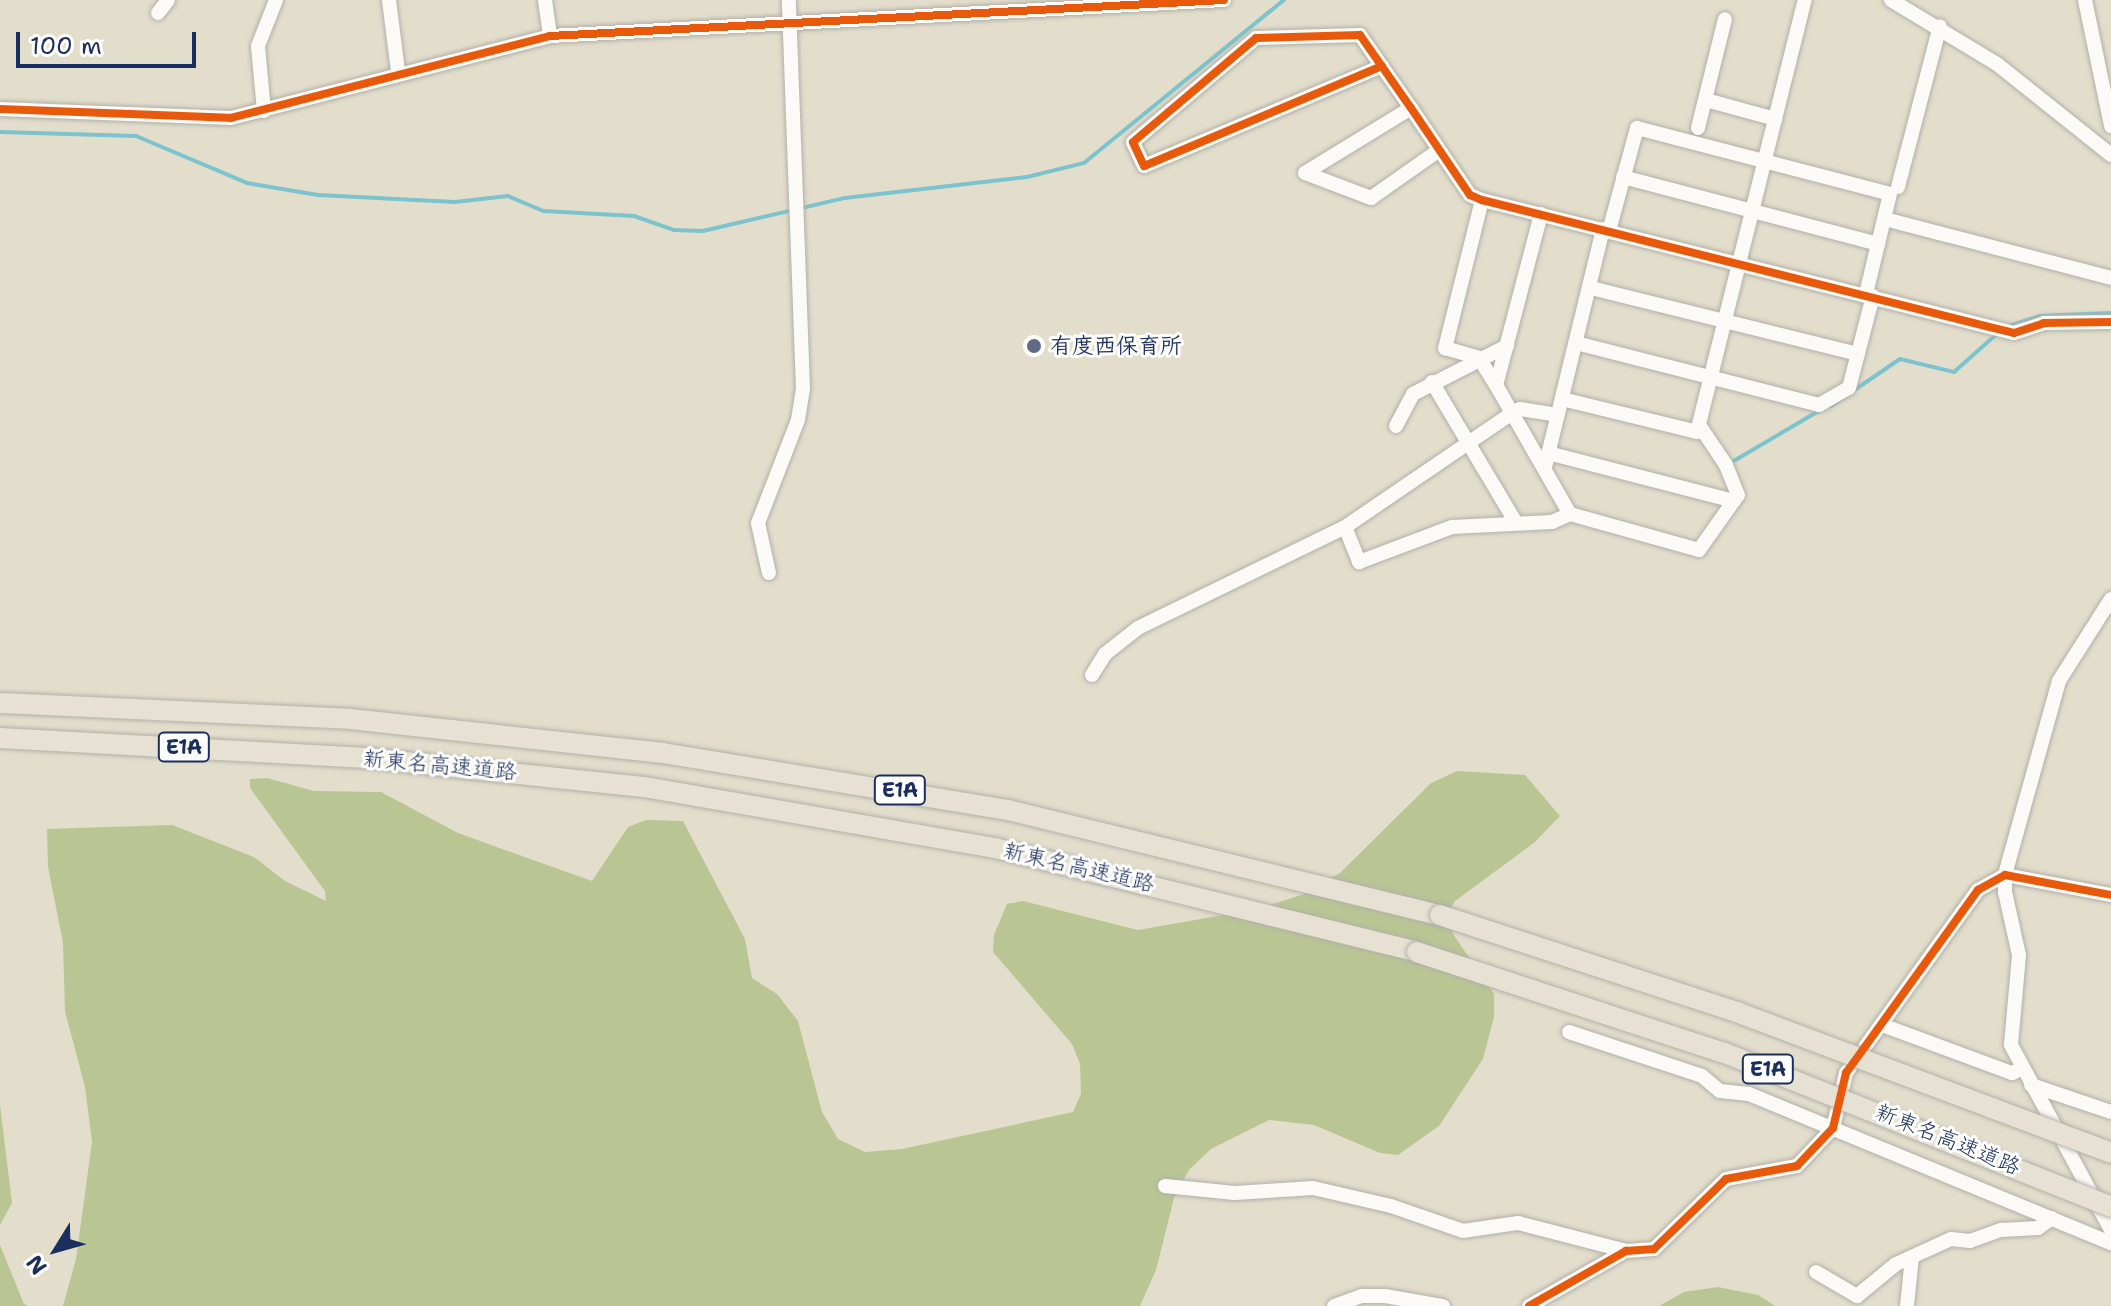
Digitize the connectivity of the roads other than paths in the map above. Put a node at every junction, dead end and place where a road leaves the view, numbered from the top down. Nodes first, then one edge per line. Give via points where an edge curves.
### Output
1 (168, 0) edge
2 (276, 0) edge
3 (389, 0) edge
4 (545, 0) edge
5 (789, 0) edge
6 (1224, 0) edge
7 (1805, 0) edge
8 (1891, 0) edge
9 (2085, 0) edge
10 (1127, 2) edge
11 (158, 13) dead end
12 (1725, 19) dead end
13 (789, 21) junction
14 (1940, 26) junction
15 (550, 36) junction
16 (1382, 66) junction
17 (398, 71) junction
18 (1706, 100) junction
19 (1411, 108) junction
20 (0, 109) edge
21 (264, 111) junction
22 (1775, 119) junction
23 (2111, 126) edge
24 (1698, 128) dead end
25 (1439, 150) junction
26 (2111, 155) edge
27 (1764, 160) junction
28 (1623, 177) junction
29 (1898, 187) dead end
30 (1482, 200) junction
31 (1750, 211) junction
32 (1541, 214) junction
33 (1885, 219) junction
34 (1606, 230) junction
35 (1878, 244) junction
36 (1738, 261) junction
37 (2111, 278) edge
38 (1591, 288) junction
39 (1870, 295) junction
40 (1724, 321) junction
41 (2111, 322) edge
42 (1576, 343) junction
43 (1507, 346) junction
44 (1858, 354) junction
45 (1479, 358) junction
46 (1709, 375) junction
47 (1432, 382) junction
48 (1496, 385) junction
49 (1562, 399) junction
50 (1512, 413) junction
51 (1558, 415) junction
52 (1699, 425) junction
53 (1396, 426) dead end
54 (1468, 444) junction
55 (1546, 460) junction
56 (1734, 501) junction
57 (1570, 514) junction
58 (1515, 521) junction
59 (1345, 527) junction
60 (769, 573) dead end
61 (2111, 599) edge
62 (1092, 675) dead end
63 (0, 703) edge
64 (0, 738) edge
65 (2005, 875) junction
66 (2111, 895) edge
67 (1882, 1025) junction
68 (1569, 1032) dead end
69 (2021, 1069) junction
70 (2031, 1085) junction
71 (2111, 1112) edge
72 (1833, 1128) junction
73 (2111, 1153) edge
74 (1165, 1186) dead end
75 (2111, 1207) edge
76 (2052, 1218) junction
77 (2111, 1230) edge
78 (2111, 1243) edge
79 (1626, 1251) junction
80 (1912, 1257) junction
81 (1816, 1272) dead end
82 (1334, 1306) edge
83 (1443, 1306) edge
84 (1529, 1306) edge
85 (1907, 1306) edge

1 - 11 street
2 - 21 street via 258,46
3 - 17 street
4 - 15 street
5 - 13 street
6 - 10 street
7 - 22 street
8 - 14 street
9 - 23 street
10 - 13 street
12 - 18 street
13 - 15 street
13 - 60 street via 803,388 798,420 758,523
14 - 26 street
14 - 29 street
15 - 17 street
16 - 16 street via 1360,35 1256,38 1133,142 1144,166
16 - 19 street
17 - 21 street
18 - 22 street
18 - 24 street
19 - 25 street
19 - 25 street via 1305,173 1371,198
20 - 21 street via 231,118
22 - 27 street
25 - 30 street via 1470,195
27 - 28 street via 1637,128
27 - 31 street
27 - 33 street via 1890,194
28 - 31 street
28 - 34 street
30 - 32 street
30 - 45 street via 1445,348
31 - 35 street
31 - 36 street
32 - 34 street
32 - 43 street
33 - 35 street
33 - 37 street
34 - 36 street
34 - 38 street
35 - 39 street
36 - 39 street
36 - 40 street
38 - 40 street
38 - 42 street
39 - 41 street via 2014,333 2044,323
39 - 44 street
40 - 44 street
40 - 46 street
42 - 46 street
42 - 49 street
43 - 45 street
43 - 48 street
44 - 46 street via 1849,388 1819,405
45 - 47 street
45 - 48 street
46 - 52 street
47 - 53 street via 1413,394
47 - 54 street
48 - 50 street
49 - 51 street
49 - 52 street via 1697,432
50 - 51 street via 1520,409
50 - 54 street
50 - 55 street
51 - 55 street
52 - 56 street via 1726,465 1738,495
54 - 58 street
54 - 59 street
55 - 56 street
55 - 57 street
56 - 57 street via 1699,550
57 - 58 street via 1552,522
58 - 59 street via 1452,527 1359,562
59 - 62 street via 1138,628 1105,654
61 - 65 street via 2059,681
63 - 73 highway, 新東名高速道路 / E1A, bridge via 350,719 616,747 852,782 1196,852 1440,915 1739,1013
64 - 75 highway, 新東名高速道路 / E1A, bridge via 367,758 645,787 823,814 1158,885 1417,952 1722,1052
65 - 66 street
65 - 67 street via 1967,903
65 - 69 street via 2019,955 2011,1045
67 - 69 street via 2012,1073
67 - 72 street via 1846,1073
68 - 72 street
69 - 70 street
70 - 71 street
70 - 77 street
72 - 76 street
72 - 79 street via 1797,1166 1726,1179 1654,1249
74 - 79 street via 1235,1193 1313,1188 1391,1206 1463,1231 1518,1223
76 - 78 street
76 - 80 street via 2038,1228 2001,1230 1970,1241 1951,1239
79 - 84 street
80 - 81 street via 1857,1296
80 - 85 street
82 - 83 street via 1362,1296 1385,1296

